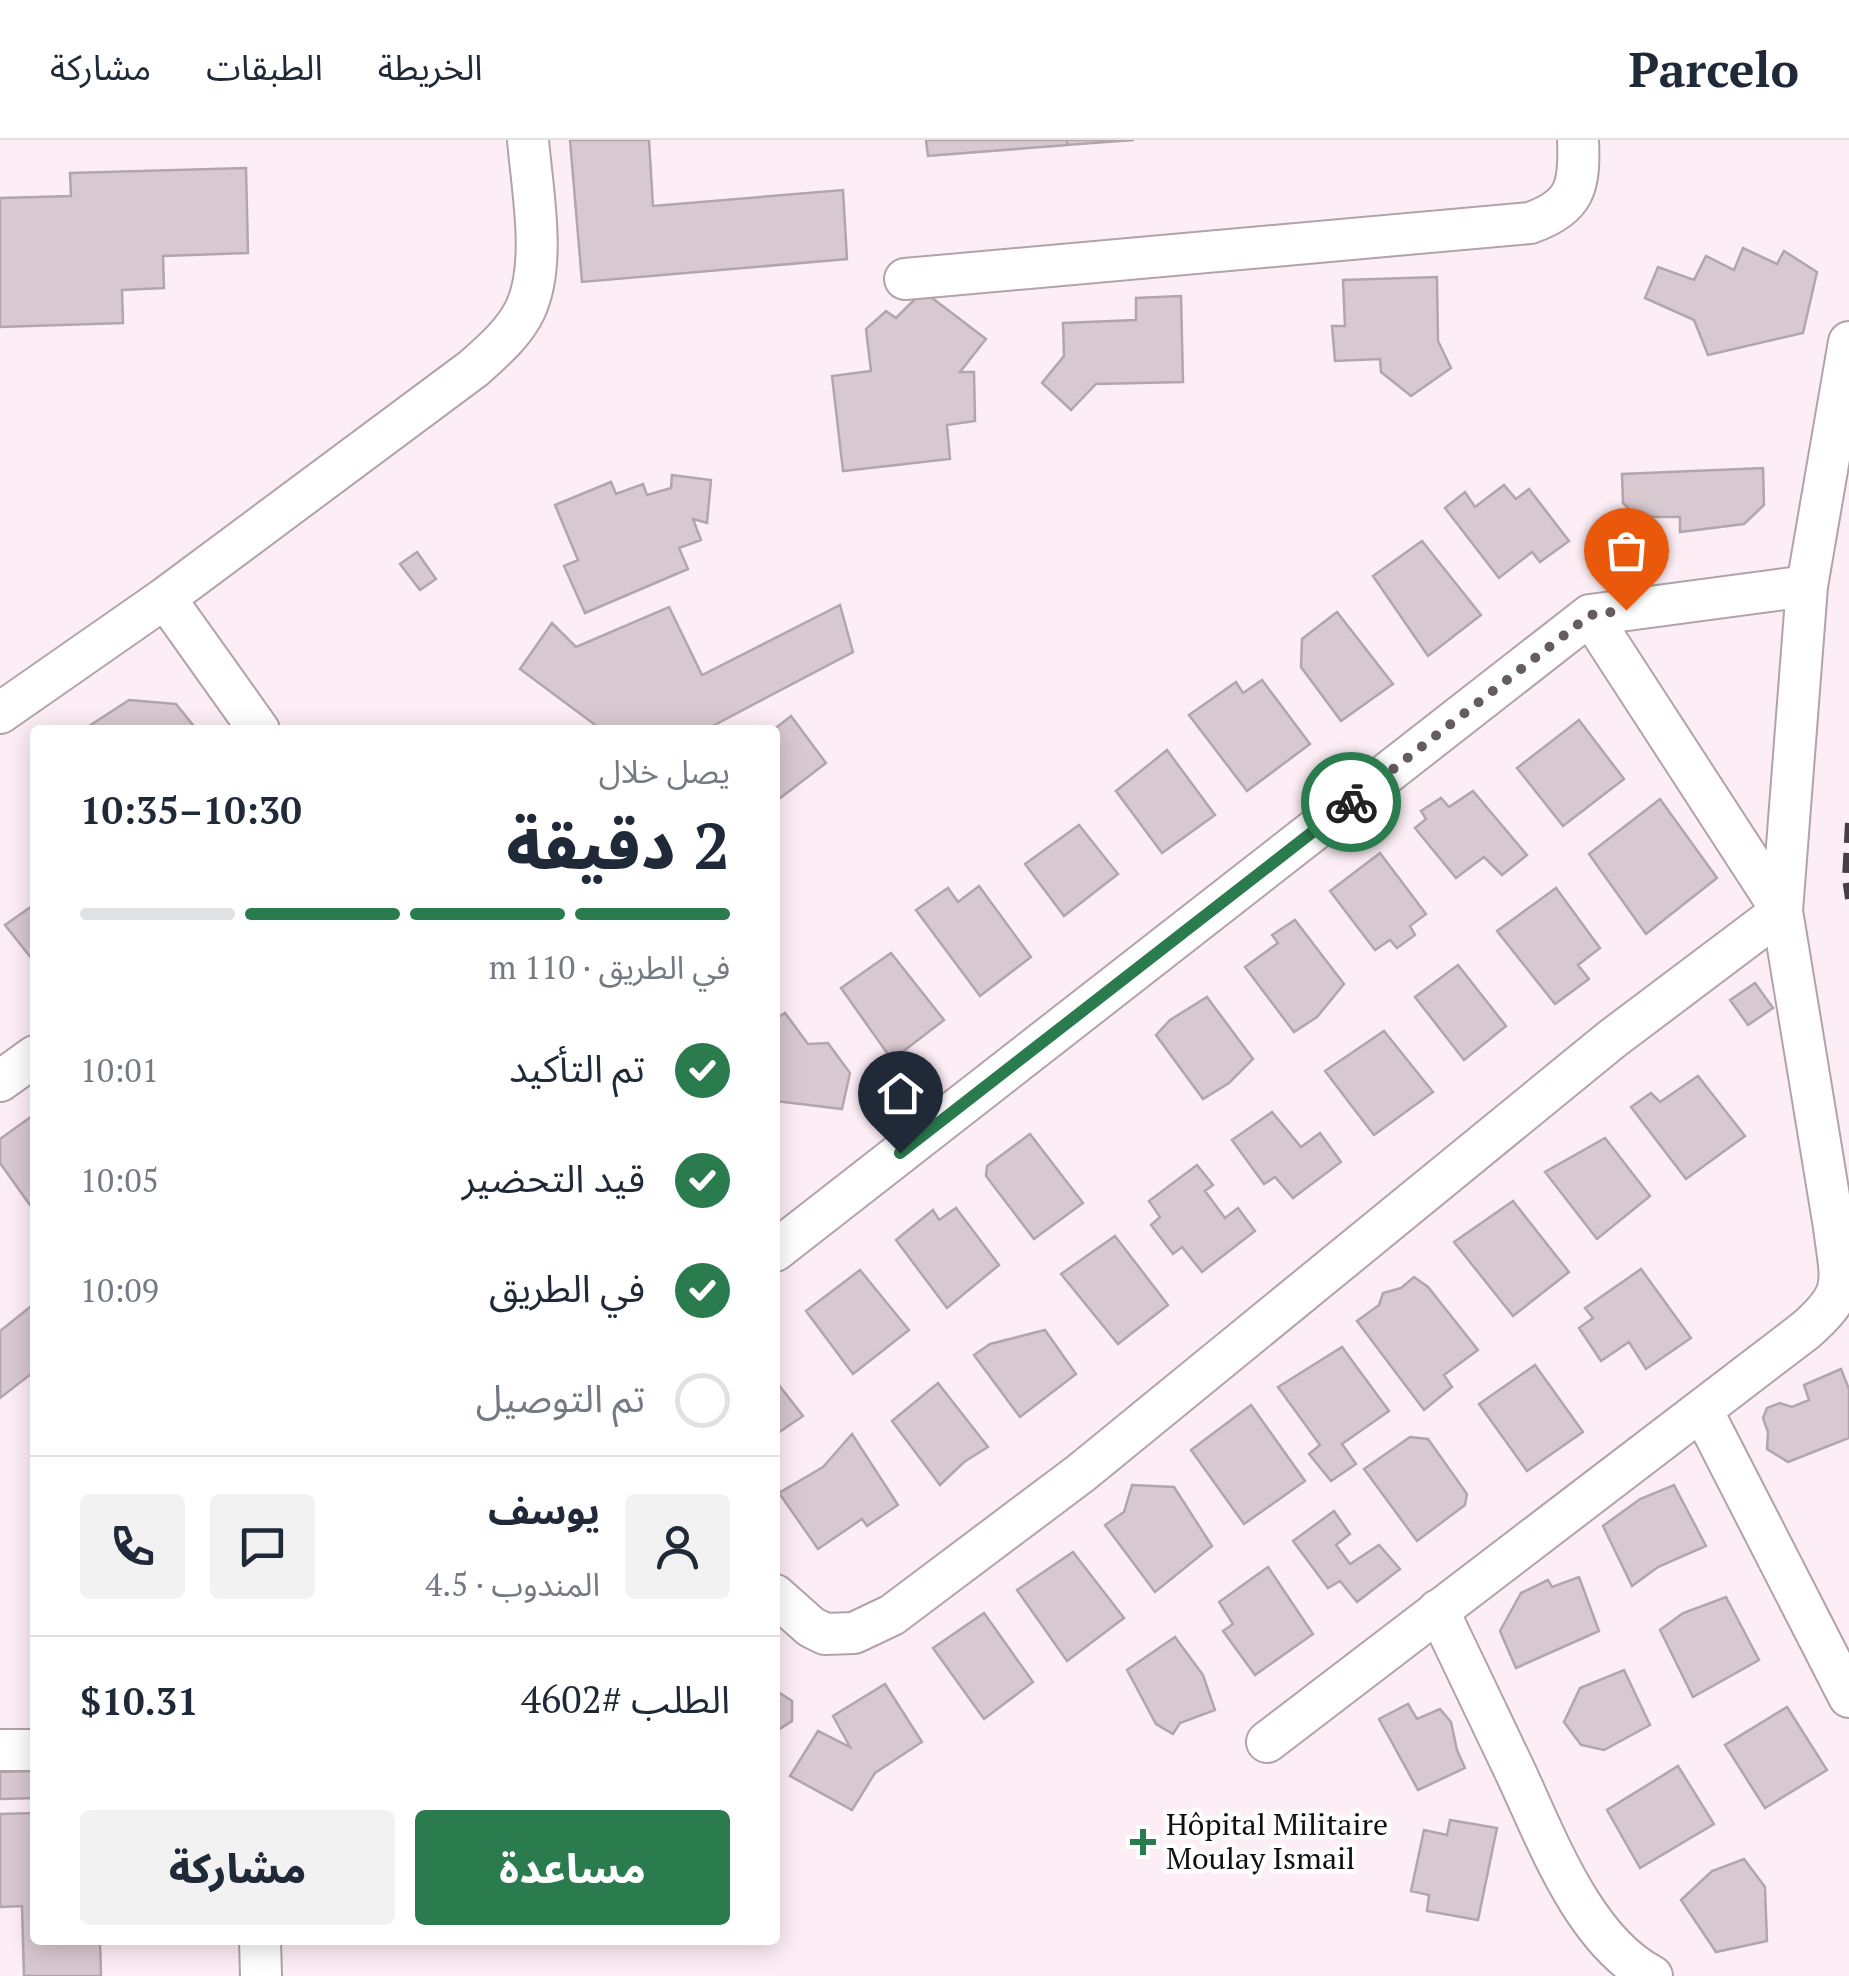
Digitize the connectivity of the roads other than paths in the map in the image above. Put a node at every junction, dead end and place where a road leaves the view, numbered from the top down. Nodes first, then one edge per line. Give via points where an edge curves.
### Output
1 (528, 140) edge
2 (1578, 140) edge
3 (906, 279) dead end
4 (1849, 342) edge
5 (1807, 586) junction
6 (164, 598) junction
7 (1590, 615) junction
8 (0, 713) edge
9 (255, 725) edge
10 (1782, 911) junction
11 (30, 1059) edge
12 (0, 1080) edge
13 (780, 1246) edge
14 (1702, 1410) junction
15 (780, 1599) edge
16 (1438, 1610) junction
17 (1849, 1698) edge
18 (1267, 1742) dead end
19 (0, 1750) edge
20 (30, 1750) edge
21 (260, 1945) edge
22 (260, 1976) edge
23 (1652, 1976) edge

1 - 6 street via 536,234 532,283 526,308 502,343
2 - 3 street via 1574,194 1556,214 1530,224
4 - 5 street
5 - 7 street
5 - 10 street
6 - 8 street
6 - 9 street
7 - 10 street
7 - 13 street
10 - 14 street via 1840,1288 1826,1313
10 - 15 street via 1612,1039 1081,1473 892,1615 854,1632 825,1634
11 - 12 street
14 - 16 street
14 - 17 street
16 - 18 street
16 - 23 street via 1558,1864 1608,1942
19 - 20 street
21 - 22 street

